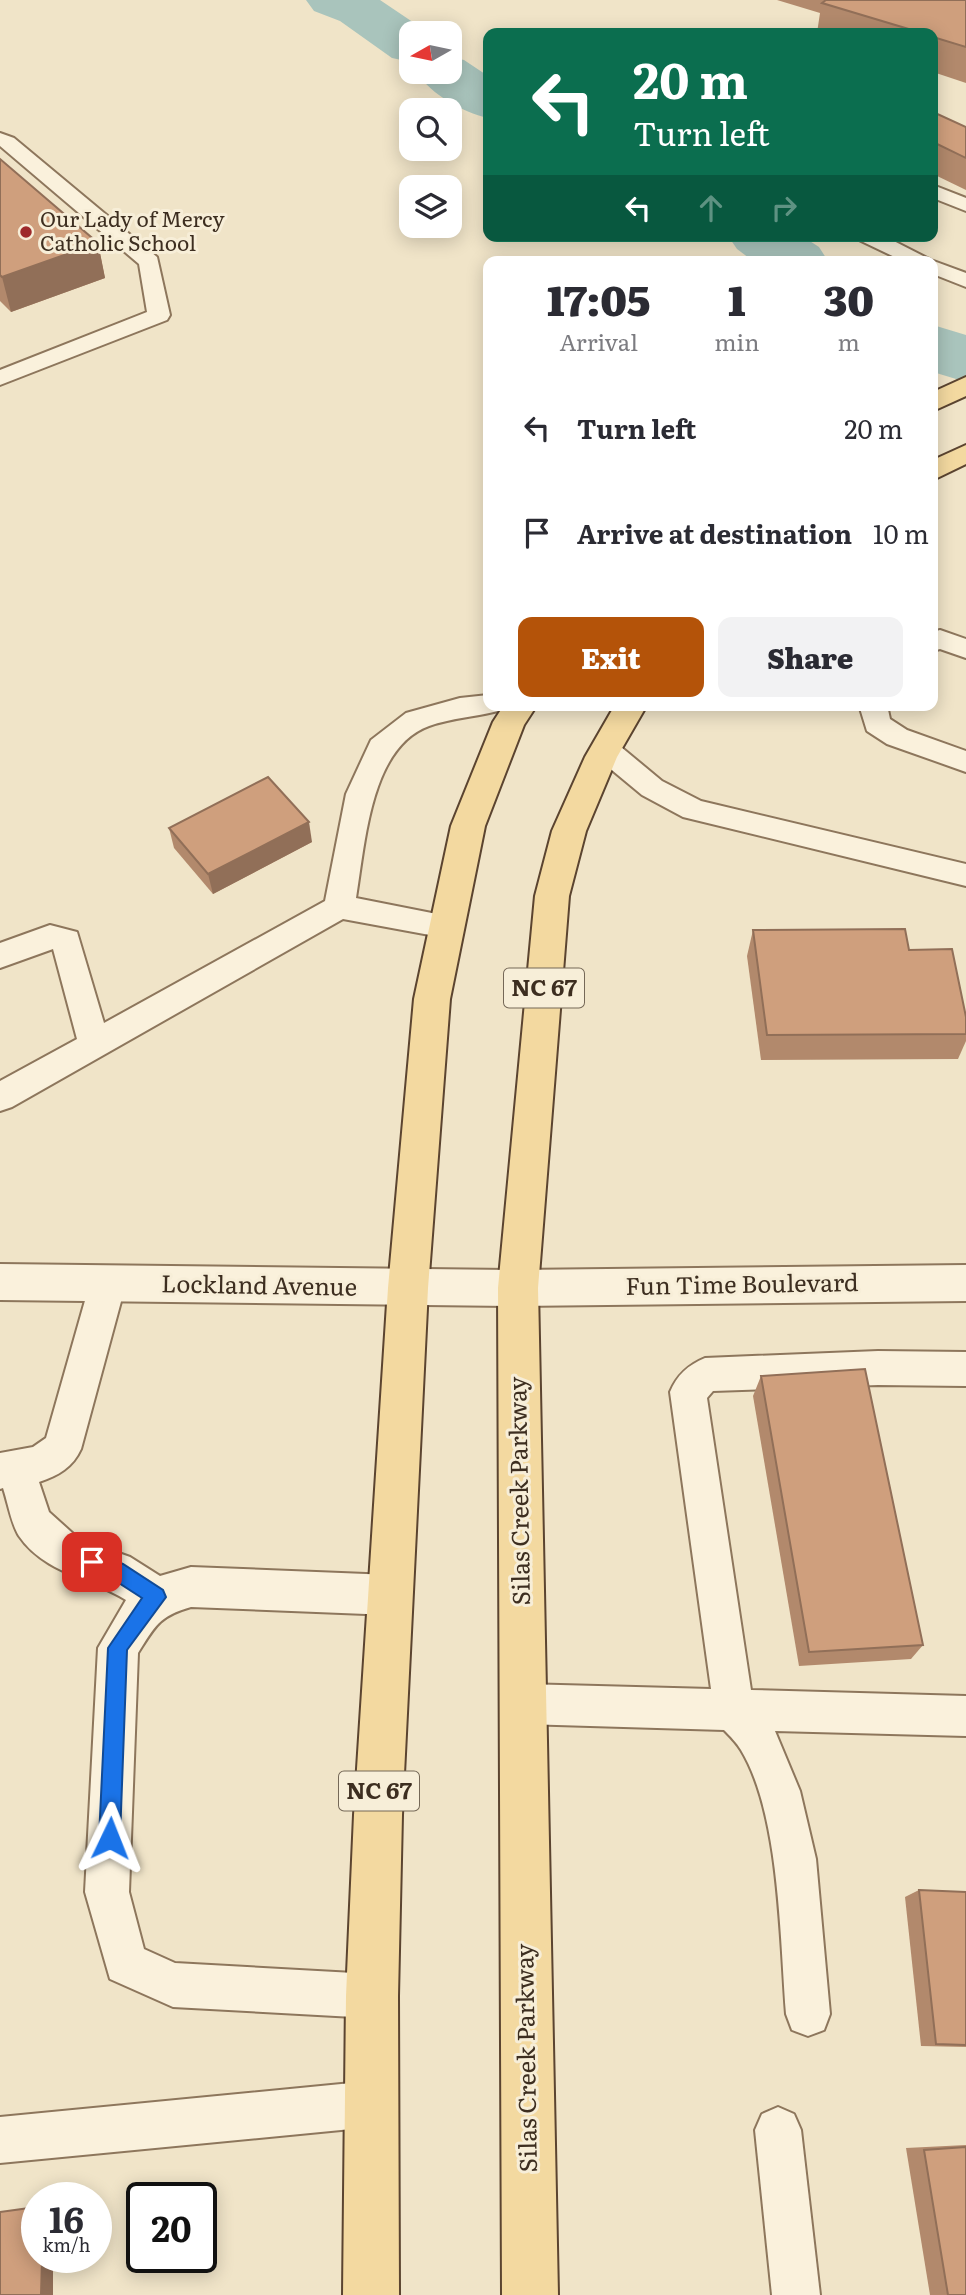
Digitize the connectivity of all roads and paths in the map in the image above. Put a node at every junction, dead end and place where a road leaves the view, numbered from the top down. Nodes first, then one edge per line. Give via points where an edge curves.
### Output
1 (0, 139) edge
2 (938, 193) edge
3 (966, 205) edge
4 (879, 242) edge
5 (910, 256) edge
6 (938, 268) edge
7 (966, 281) edge
8 (0, 377) edge
9 (966, 385) edge
10 (938, 400) edge
11 (962, 455) edge
12 (938, 468) edge
13 (938, 640) edge
14 (966, 649) edge
15 (483, 705) edge
16 (517, 711) edge
17 (627, 711) edge
18 (874, 711) edge
19 (605, 749) junction
20 (966, 762) edge
21 (966, 875) edge
22 (339, 907) junction
23 (446, 926) junction
24 (0, 956) edge
25 (94, 1044) junction
26 (0, 1097) edge
27 (0, 1282) edge
28 (108, 1283) junction
29 (966, 1283) edge
30 (408, 1288) junction
31 (518, 1288) junction
32 (966, 1369) edge
33 (8, 1469) edge
34 (391, 1595) junction
35 (157, 1597) junction
36 (523, 1704) junction
37 (734, 1710) junction
38 (966, 1716) edge
39 (372, 1996) junction
40 (808, 2014) dead end
41 (372, 2104) junction
42 (778, 2130) dead end
43 (0, 2140) edge
44 (371, 2295) edge
45 (530, 2295) edge
46 (796, 2295) edge

1 - 8 lane via 149,262 159,315
2 - 3 lane
4 - 5 lane
6 - 7 lane
9 - 10 main road
11 - 12 main road
13 - 14 lane
15 - 22 lane via 416,720 381,747 359,794
16 - 23 main road, NC 67 via 468,826
17 - 19 main road, Silas Creek Parkway / NC 67
18 - 20 lane via 877,724 897,737
19 - 21 lane via 652,788 693,810
19 - 31 main road, Silas Creek Parkway / NC 67 via 569,831 552,896
22 - 23 lane
22 - 25 lane
23 - 30 main road, NC 67 via 432,999
24 - 25 lane via 50,937 66,940
25 - 26 lane
27 - 28 street, Lockland Avenue
28 - 30 street, Lockland Avenue
28 - 33 lane via 62,1449 41,1464
29 - 31 street, Fun Time Boulevard
30 - 31 street, Lockland Avenue
30 - 34 main road, NC 67
31 - 36 main road, Silas Creek Parkway / NC 67
32 - 37 lane via 705,1375 688,1392
33 - 35 lane via 33,1522 67,1553 116,1571
34 - 35 lane via 191,1587
34 - 39 main road, NC 67
35 - 39 lane via 118,1648 107,1892 126,1963 173,1985
36 - 37 lane
36 - 45 main road, Silas Creek Parkway / NC 67
37 - 38 lane
37 - 40 lane via 761,1747 779,1791 796,1859
39 - 41 main road, NC 67
41 - 43 lane
41 - 44 main road, NC 67
42 - 46 lane

